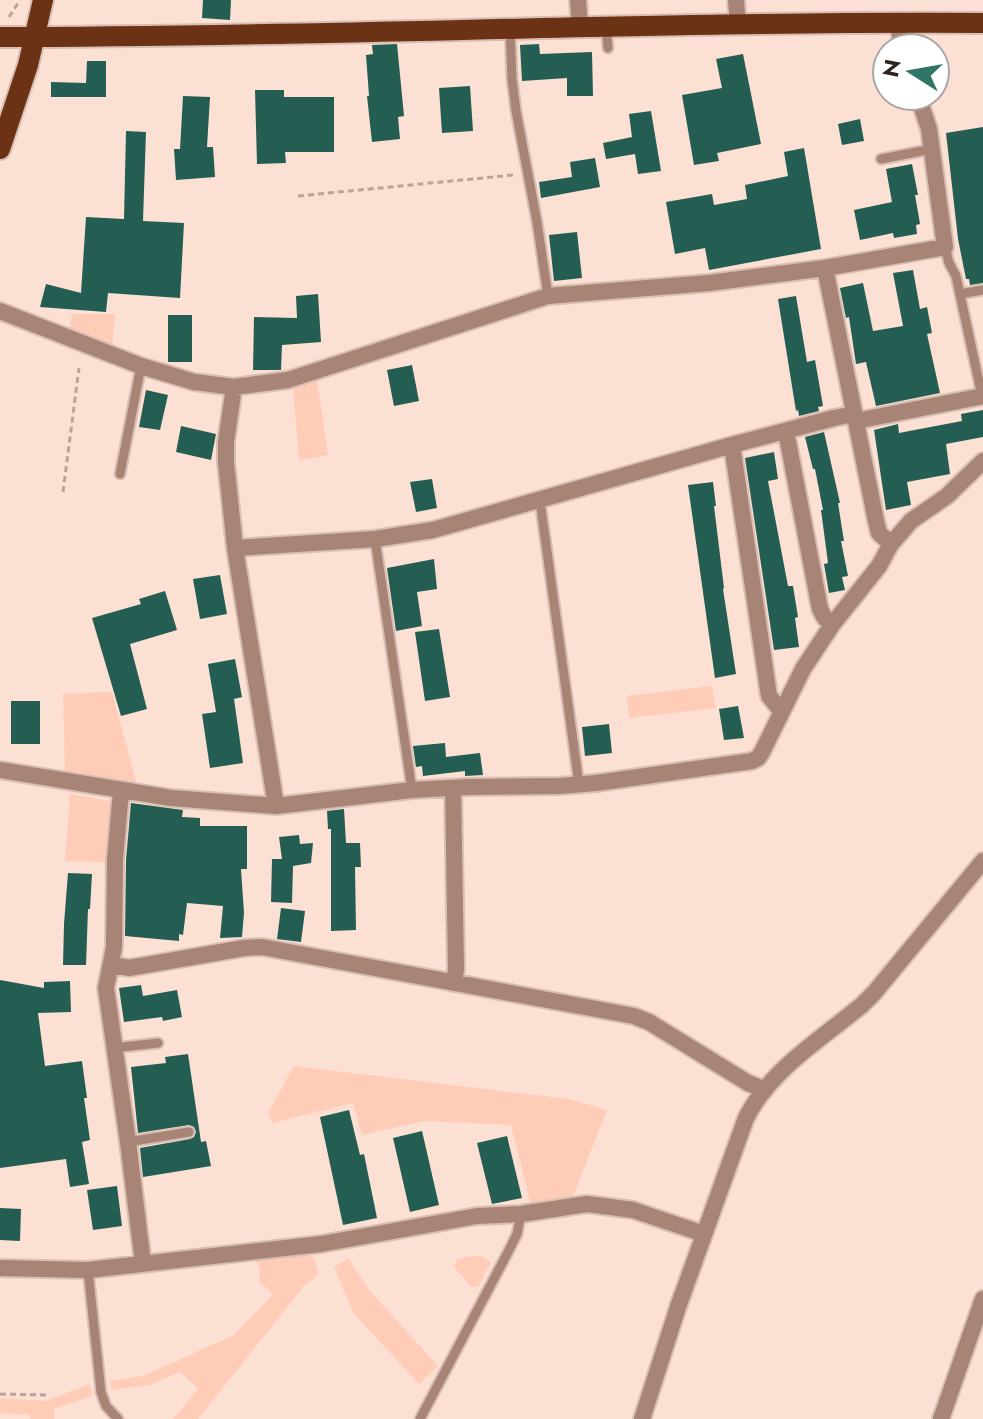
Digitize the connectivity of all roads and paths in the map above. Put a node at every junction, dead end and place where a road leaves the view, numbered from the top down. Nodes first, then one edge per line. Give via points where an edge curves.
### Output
1 (20, 0) edge
2 (43, 0) edge
3 (578, 0) edge
4 (736, 0) edge
5 (897, 22) junction
6 (983, 23) edge
7 (738, 25) junction
8 (580, 26) junction
9 (606, 26) junction
10 (510, 28) junction
11 (4, 29) edge
12 (899, 32) edge
13 (35, 37) junction
14 (608, 48) dead end
15 (923, 112) edge
16 (0, 149) edge
17 (932, 149) junction
18 (881, 159) dead end
19 (528, 172) junction
20 (298, 196) dead end
21 (945, 247) junction
22 (825, 268) junction
23 (983, 290) edge
24 (960, 294) junction
25 (548, 296) junction
26 (0, 311) edge
27 (141, 366) junction
28 (79, 368) dead end
29 (234, 387) junction
30 (982, 396) edge
31 (855, 418) junction
32 (786, 431) junction
33 (732, 445) junction
34 (983, 461) edge
35 (120, 474) dead end
36 (63, 492) dead end
37 (540, 501) junction
38 (375, 539) junction
39 (891, 544) junction
40 (235, 548) junction
41 (832, 625) junction
42 (781, 711) junction
43 (0, 770) edge
44 (579, 784) junction
45 (453, 788) junction
46 (412, 790) junction
47 (121, 791) junction
48 (276, 806) junction
49 (983, 861) edge
50 (112, 965) junction
51 (454, 983) junction
52 (158, 1043) dead end
53 (114, 1048) junction
54 (763, 1089) junction
55 (189, 1132) dead end
56 (128, 1142) junction
57 (521, 1214) junction
58 (704, 1234) junction
59 (143, 1263) junction
60 (0, 1268) edge
61 (88, 1270) junction
62 (983, 1299) edge
63 (0, 1394) edge
64 (47, 1395) dead end
65 (118, 1419) edge
66 (420, 1419) edge
67 (642, 1419) edge
68 (941, 1419) edge

1 - 11 path
2 - 13 main road
3 - 8 street
4 - 7 street
5 - 6 main road
5 - 7 main road
5 - 12 street
7 - 9 main road
8 - 9 main road
8 - 10 main road
9 - 14 lane
10 - 13 main road
10 - 19 lane via 513,89
11 - 13 main road
13 - 16 main road
15 - 17 street
17 - 18 lane
17 - 21 street
19 - 20 path
19 - 25 lane
21 - 22 street
21 - 24 lane
22 - 25 street
22 - 31 street
23 - 24 lane
24 - 30 lane
25 - 29 street via 288,380
26 - 27 street
27 - 29 street
27 - 35 lane
28 - 36 path
29 - 40 street via 225,451
30 - 31 street
31 - 32 street
31 - 39 street via 879,533
32 - 33 street
32 - 41 street via 820,609
33 - 37 street
33 - 42 street via 769,696
34 - 39 street
37 - 38 street via 433,530
37 - 44 lane
38 - 40 street
38 - 46 lane
39 - 41 street
40 - 48 street
41 - 42 street
42 - 44 street via 762,752 752,761
43 - 47 street
44 - 45 street
45 - 46 street
45 - 51 street
46 - 48 street
47 - 48 street
47 - 50 street
49 - 54 street via 874,993
50 - 51 street via 129,968 252,947
50 - 53 street via 106,988
51 - 54 street via 634,1016
52 - 53 lane
53 - 56 street
54 - 58 street via 746,1118
55 - 56 lane
56 - 59 street
57 - 58 street via 601,1204
57 - 59 street via 477,1216 321,1244
57 - 66 lane via 517,1234
58 - 67 street
59 - 61 street
60 - 61 street
61 - 65 lane via 101,1392
62 - 68 street
63 - 64 path

